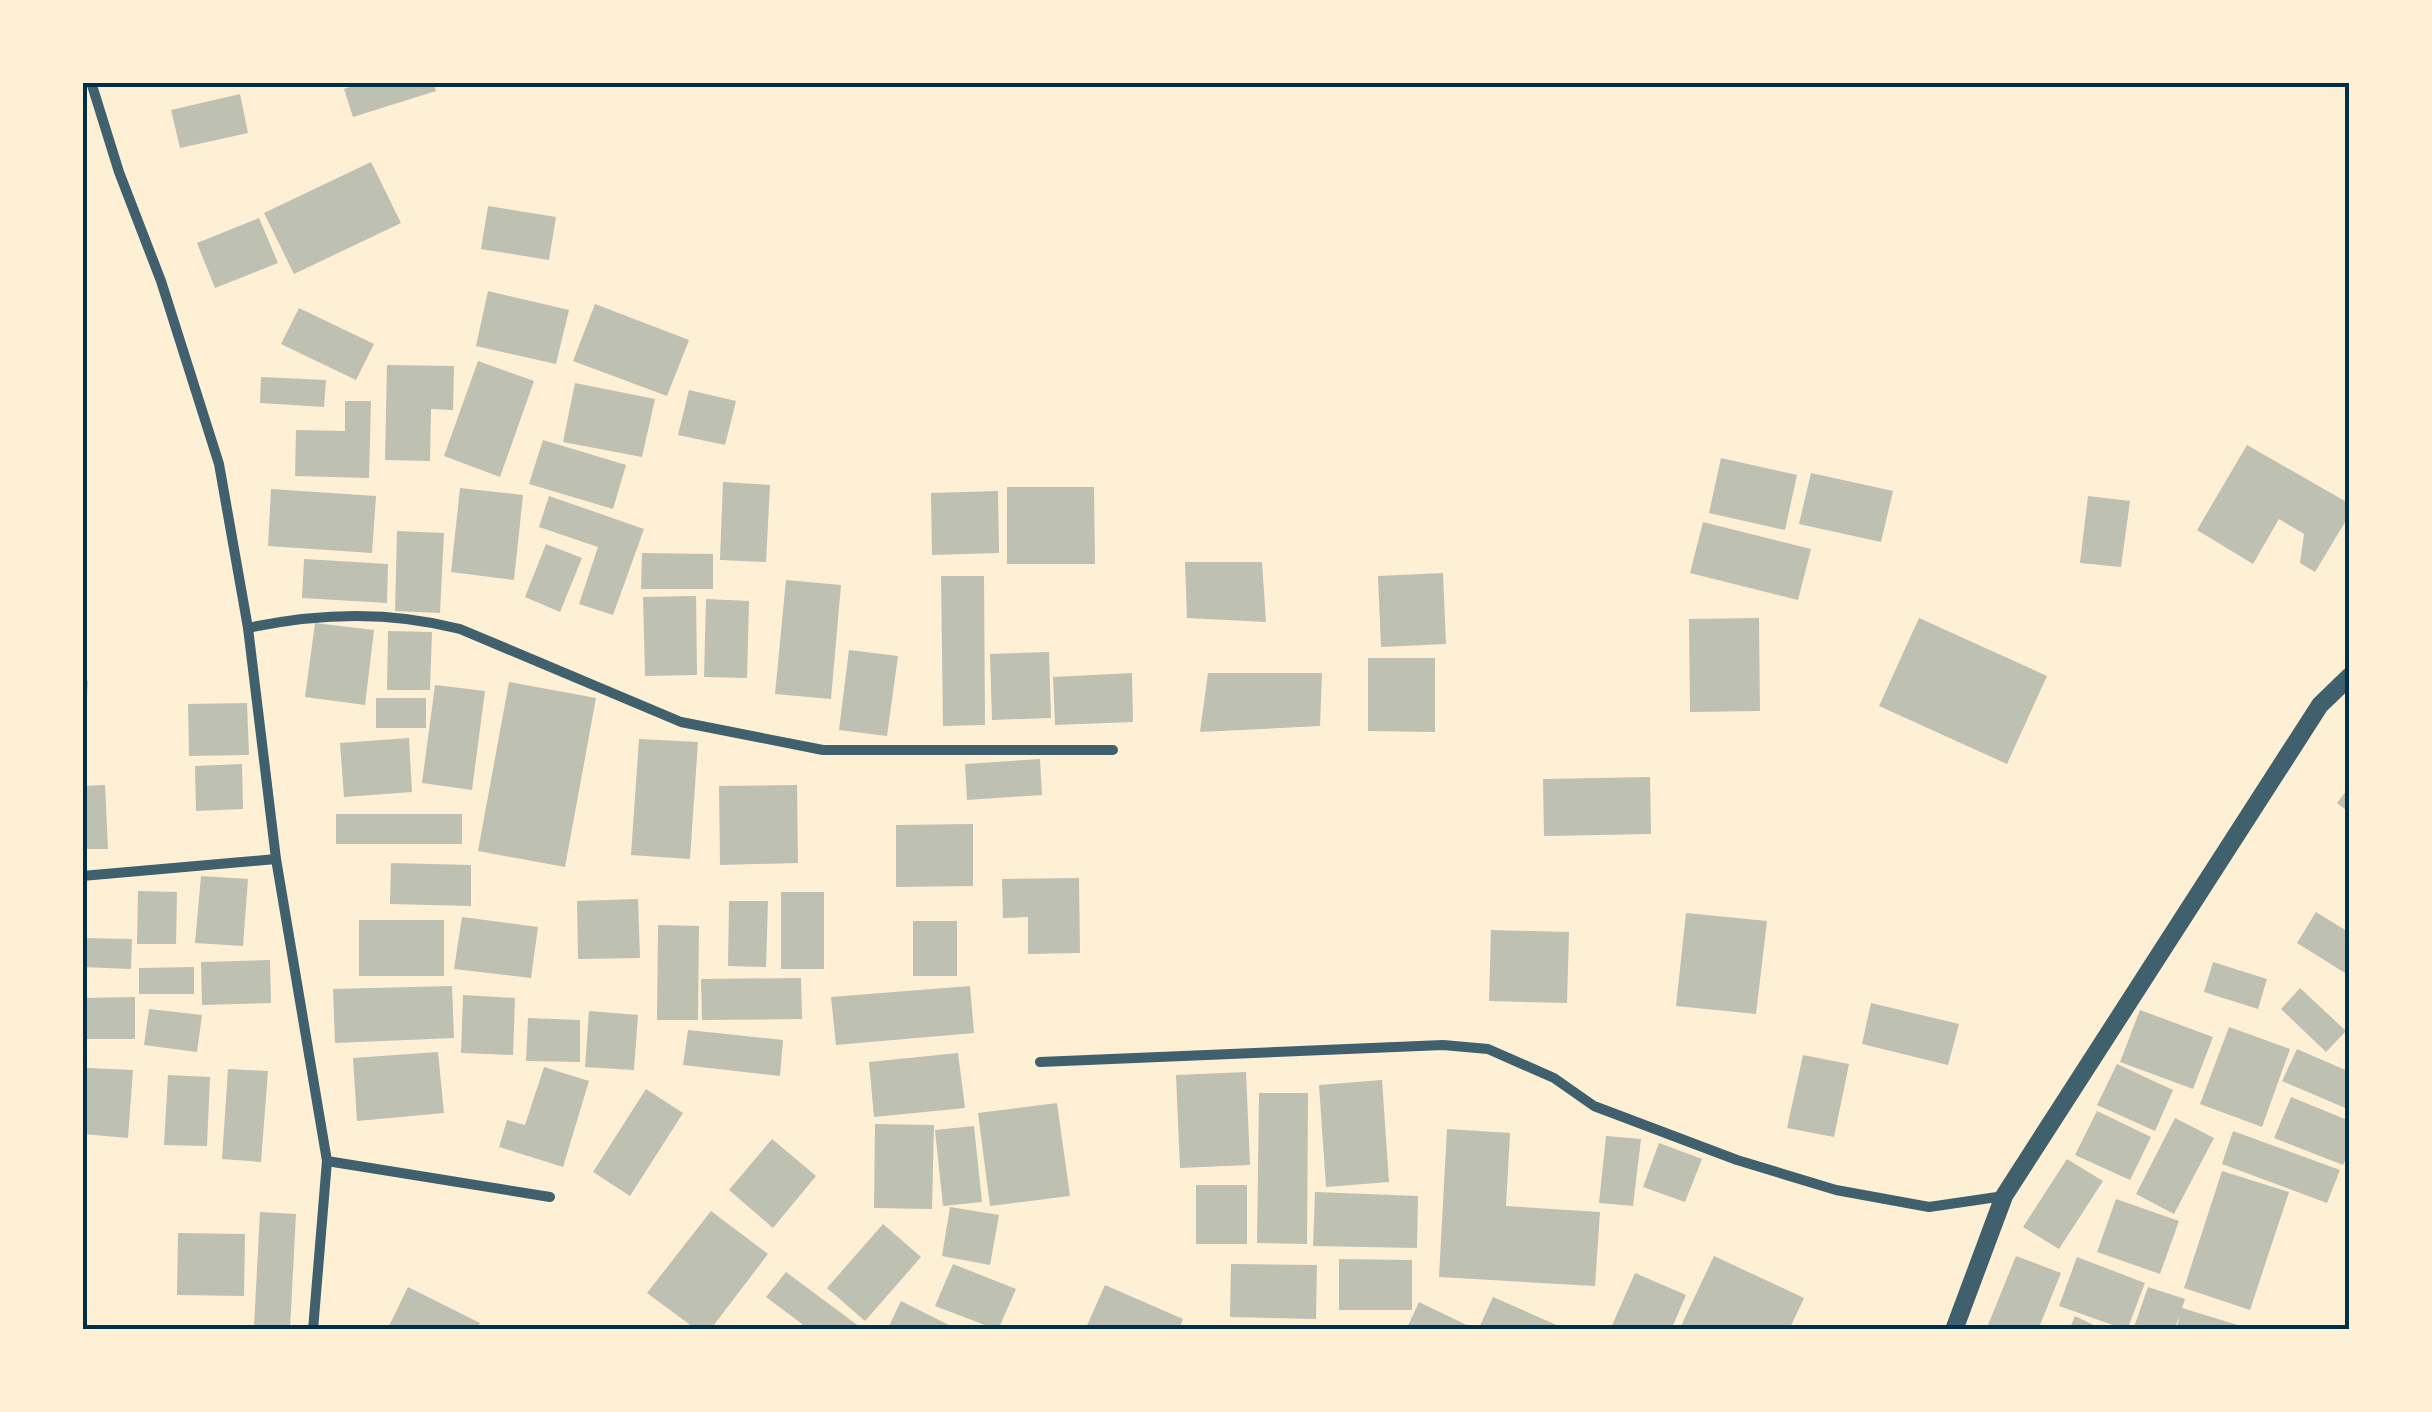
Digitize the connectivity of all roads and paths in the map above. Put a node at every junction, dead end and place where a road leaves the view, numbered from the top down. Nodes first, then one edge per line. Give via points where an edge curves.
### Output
1 (91, 82) edge
2 (248, 628) junction
3 (2350, 676) edge
4 (1113, 750) dead end
5 (276, 858) junction
6 (82, 876) edge
7 (1040, 1062) dead end
8 (327, 1161) junction
9 (550, 1196) dead end
10 (2004, 1196) junction
11 (313, 1330) edge
12 (1954, 1330) edge

1 - 2 street via 218,464
2 - 4 street via 366,616 438,624 681,722 824,750
2 - 5 street
3 - 10 street via 2320,705
5 - 6 street
5 - 8 street
7 - 10 street via 1444,1044 1488,1049 1554,1078 1594,1106 1836,1190 1928,1207
8 - 9 street
8 - 11 street
10 - 12 street

